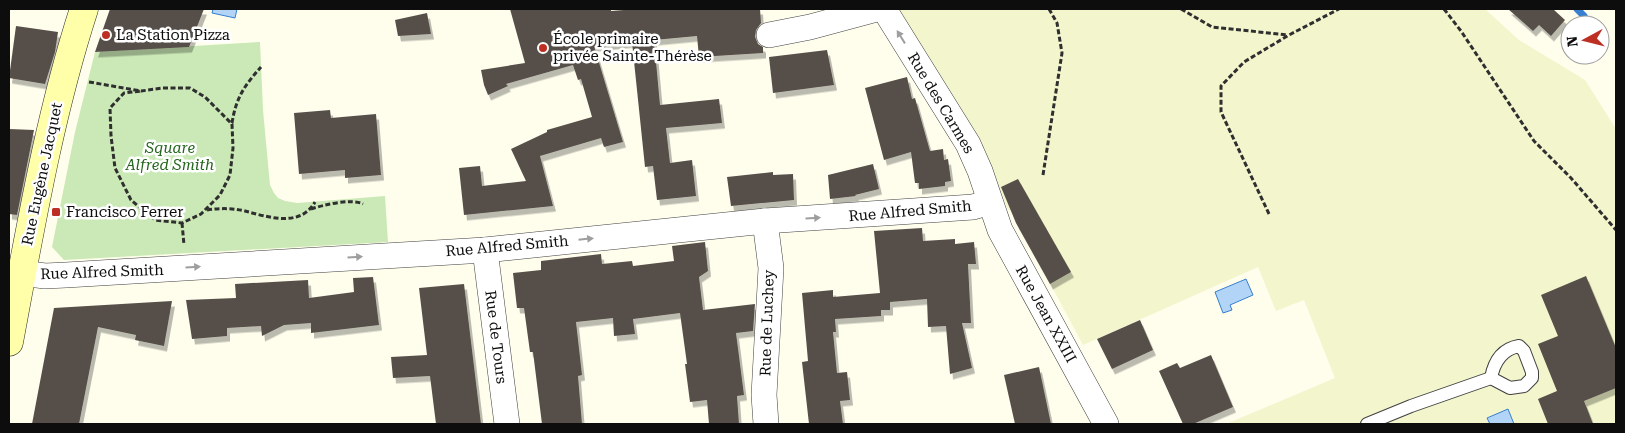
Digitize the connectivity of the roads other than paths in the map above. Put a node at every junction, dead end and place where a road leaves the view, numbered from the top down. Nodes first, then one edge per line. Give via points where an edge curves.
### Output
1 (84, 9) edge
2 (877, 9) edge
3 (884, 9) edge
4 (770, 35) dead end
5 (990, 202) junction
6 (765, 222) junction
7 (485, 250) junction
8 (22, 273) junction
9 (9, 342) edge
10 (1491, 378) dead end
11 (507, 424) edge
12 (766, 424) edge
13 (1106, 424) edge
14 (1366, 424) edge

1 - 8 street, Rue Eugène Jacquet via 47,145
2 - 4 street
5 -> 3 street, Rue des Carmes via 968,144
6 -> 5 street, Rue Alfred Smith via 973,207
5 - 13 street, Rue Jean XXIII via 1000,230
7 -> 6 street, Rue Alfred Smith
6 - 12 street, Rue de Luchey via 771,268 764,395
8 -> 7 street, Rue Alfred Smith via 66,275
7 - 11 street, Rue de Tours
8 - 9 street, Rue Eugène Jacquet
10 - 14 lane

